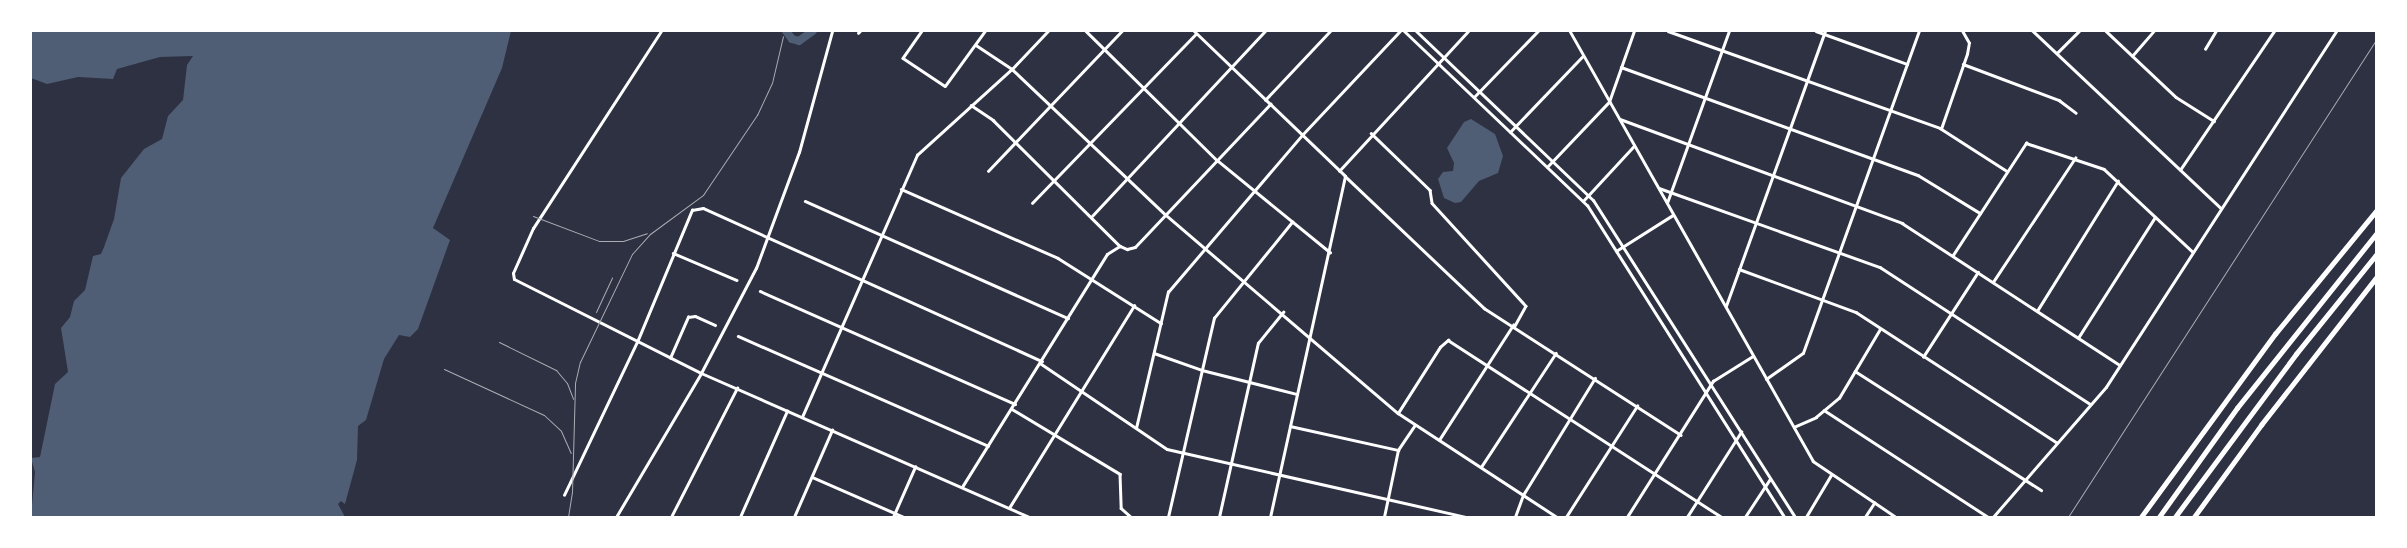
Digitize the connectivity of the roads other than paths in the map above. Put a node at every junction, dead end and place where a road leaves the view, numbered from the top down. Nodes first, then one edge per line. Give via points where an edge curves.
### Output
1 (661, 31) edge
2 (832, 31) edge
3 (922, 31) edge
4 (986, 31) edge
5 (1048, 31) edge
6 (1086, 31) edge
7 (1122, 31) edge
8 (1265, 31) edge
9 (1330, 31) edge
10 (1400, 31) edge
11 (1404, 31) edge
12 (1416, 31) edge
13 (1468, 31) edge
14 (1538, 31) edge
15 (1570, 31) edge
16 (1634, 31) edge
17 (1668, 31) edge
18 (1729, 31) edge
19 (1816, 31) edge
20 (1919, 31) edge
21 (1962, 31) edge
22 (2033, 31) edge
23 (2079, 31) edge
24 (2106, 31) edge
25 (2154, 31) edge
26 (2216, 31) edge
27 (2274, 31) edge
28 (2336, 31) edge
29 (1195, 32) edge
30 (1825, 33) edge
31 (976, 45) junction
32 (1104, 49) junction
33 (2205, 49) dead end
34 (1721, 50) junction
35 (2057, 54) junction
36 (1583, 56) junction
37 (2132, 56) junction
38 (1443, 58) junction
39 (1438, 64) junction
40 (1907, 64) junction
41 (1963, 64) junction
42 (1621, 67) junction
43 (1232, 68) junction
44 (1012, 69) junction
45 (1808, 81) junction
46 (1142, 87) junction
47 (1480, 91) junction
48 (1474, 97) junction
49 (1705, 98) junction
50 (1265, 100) junction
51 (1609, 102) junction
52 (1270, 104) junction
53 (971, 105) junction
54 (1052, 106) junction
55 (1890, 111) junction
56 (2076, 113) dead end
57 (1618, 118) junction
58 (2214, 121) junction
59 (1180, 124) junction
60 (1516, 126) junction
61 (1790, 129) junction
62 (1940, 129) junction
63 (1510, 132) junction
64 (1371, 133) junction
65 (1302, 135) junction
66 (1016, 143) junction
67 (1091, 143) junction
68 (1689, 145) junction
69 (1634, 146) junction
70 (2075, 158) junction
71 (1874, 159) junction
72 (1217, 160) junction
73 (1553, 161) junction
74 (1547, 167) junction
75 (2180, 170) junction
76 (988, 171) dead end
77 (1339, 171) junction
78 (2007, 171) junction
79 (1773, 175) junction
80 (1345, 176) junction
81 (1128, 179) junction
82 (1055, 180) junction
83 (2118, 182) junction
84 (1658, 187) junction
85 (901, 189) junction
86 (1255, 191) junction
87 (1672, 192) junction
88 (1588, 195) junction
89 (805, 201) dead end
90 (1583, 201) junction
91 (1032, 204) dead end
92 (1667, 204) junction
93 (1858, 206) junction
94 (2221, 209) junction
95 (2376, 211) edge
96 (1980, 213) junction
97 (1166, 214) junction
98 (1673, 215) junction
99 (1092, 216) junction
100 (2155, 217) junction
101 (1292, 222) junction
102 (1756, 222) junction
103 (880, 234) junction
104 (2376, 234) edge
105 (768, 238) junction
106 (1120, 246) junction
107 (1624, 246) junction
108 (1207, 249) junction
109 (1616, 251) junction
110 (1840, 251) junction
111 (1330, 252) junction
112 (2193, 252) junction
113 (673, 253) junction
114 (2376, 255) edge
115 (1952, 256) junction
116 (1739, 269) junction
117 (1978, 272) junction
118 (1092, 278) junction
119 (2376, 278) edge
120 (1243, 279) junction
121 (737, 280) dead end
122 (860, 280) junction
123 (1993, 282) junction
124 (1650, 288) junction
125 (760, 291) dead end
126 (1643, 293) junction
127 (1822, 300) junction
128 (1134, 306) junction
129 (1726, 306) junction
130 (2037, 311) junction
131 (1283, 312) junction
132 (1951, 314) junction
133 (1068, 318) junction
134 (1161, 323) junction
135 (715, 324) dead end
136 (840, 326) junction
137 (1514, 326) junction
138 (1880, 329) junction
139 (738, 336) dead end
140 (1311, 336) junction
141 (2078, 338) junction
142 (637, 342) junction
143 (1689, 350) junction
144 (1154, 353) junction
145 (1556, 353) junction
146 (1682, 354) junction
147 (1753, 356) junction
148 (1923, 357) junction
149 (670, 358) junction
150 (1041, 362) junction
151 (1487, 364) junction
152 (2120, 365) junction
153 (1202, 370) junction
154 (1855, 371) junction
155 (821, 372) junction
156 (701, 373) junction
157 (1595, 378) junction
158 (1766, 378) junction
159 (1250, 382) junction
160 (1711, 385) junction
161 (737, 388) junction
162 (1080, 390) junction
163 (1530, 392) junction
164 (1298, 394) junction
165 (1706, 394) junction
166 (1016, 404) junction
167 (2090, 404) junction
168 (1637, 406) junction
169 (1012, 409) junction
170 (788, 410) junction
171 (1824, 410) junction
172 (1398, 413) junction
173 (802, 417) junction
174 (1570, 418) junction
175 (1415, 425) junction
176 (1290, 426) junction
177 (1794, 427) junction
178 (1136, 428) junction
179 (832, 430) junction
180 (1741, 432) junction
181 (1054, 434) junction
182 (1681, 435) junction
183 (1438, 440) junction
184 (1736, 440) junction
185 (2056, 442) junction
186 (1612, 445) junction
187 (988, 446) junction
188 (1398, 450) junction
189 (1184, 453) junction
190 (915, 466) junction
191 (1231, 466) junction
192 (1480, 467) junction
193 (1654, 473) junction
194 (1831, 475) junction
195 (1279, 476) junction
196 (812, 477) junction
197 (1771, 478) junction
198 (2025, 479) junction
199 (1765, 486) junction
200 (962, 487) junction
201 (2041, 490) dead end
202 (564, 495) dead end
203 (1523, 495) junction
204 (1388, 500) junction
205 (1697, 501) junction
206 (1874, 503) junction
207 (1009, 508) junction
208 (894, 513) junction
209 (616, 517) edge
210 (670, 517) edge
211 (740, 517) edge
212 (794, 517) edge
213 (893, 517) edge
214 (904, 517) edge
215 (1029, 517) edge
216 (1131, 517) edge
217 (1168, 517) edge
218 (1219, 517) edge
219 (1270, 517) edge
220 (1384, 517) edge
221 (1466, 517) edge
222 (1515, 517) edge
223 (1557, 517) edge
224 (1566, 517) edge
225 (1627, 517) edge
226 (1687, 517) edge
227 (1722, 517) edge
228 (1745, 517) edge
229 (1784, 517) edge
230 (1795, 517) edge
231 (1806, 517) edge
232 (1865, 517) edge
233 (1896, 517) edge
234 (1988, 517) edge
235 (1993, 517) edge
236 (2141, 517) edge
237 (2159, 517) edge
238 (2176, 517) edge
239 (2194, 517) edge

1 - 142 street via 536,223 513,273 514,279 523,285
2 - 105 street via 799,152
3 - 31 street via 904,58 948,85
4 - 31 street
5 - 44 street
6 - 32 street
7 - 32 street
8 - 43 street
9 - 50 street
10 - 65 street
11 - 39 street
12 - 38 street
13 - 38 street
14 - 47 street
15 - 36 street
16 - 42 street
17 - 34 street
18 - 34 street
19 - 30 street
20 - 40 street
21 - 41 street via 1969,43
22 - 35 street
23 - 35 street
24 - 37 street
25 - 37 street
26 - 33 street
27 - 58 street
28 - 94 street
29 - 43 street
29 - 46 street
30 - 40 street
30 - 45 street
31 - 44 street
32 - 46 street
32 - 54 street
34 - 45 street
34 - 49 street
35 - 75 street
36 - 51 street
36 - 60 street
37 - 58 street via 2176,97
38 - 39 street
38 - 47 street
39 - 48 street
39 - 64 street
40 - 55 street
41 - 56 street via 2059,100
41 - 62 street
42 - 49 street
42 - 51 street
43 - 50 street
43 - 59 street
44 - 53 street
44 - 54 street
45 - 55 street
45 - 61 street
46 - 59 street
46 - 67 street
47 - 48 street
47 - 60 street
48 - 63 street
49 - 61 street
49 - 68 street
50 - 52 street
51 - 57 street
51 - 73 street
52 - 65 street
52 - 72 street
53 - 66 street
53 - 85 street via 917,156
54 - 66 street
54 - 67 street
55 - 62 street
55 - 71 street
57 - 68 street
57 - 69 street
58 - 75 street
59 - 72 street
59 - 81 street
60 - 63 street
60 - 73 street
61 - 71 street
61 - 79 street
62 - 78 street
63 - 74 street
64 - 77 street
64 - 137 street via 1430,190 1432,203 1526,306
65 - 77 street
65 - 86 street
66 - 76 street
66 - 82 street
67 - 81 street
67 - 82 street
68 - 79 street
68 - 87 street
69 - 84 street
69 - 88 street
70 - 78 street via 2026,143
70 - 83 street via 2104,169
70 - 123 street
71 - 93 street
71 - 96 street via 1918,175
72 - 86 street
72 - 97 street
73 - 74 street
73 - 88 street
74 - 90 street
75 - 94 street
77 - 80 street
78 - 96 street
79 - 93 street
79 - 102 street
80 - 111 street
80 - 137 street via 1475,300
81 - 97 street
81 - 99 street
82 - 91 street
82 - 99 street
83 - 100 street
83 - 130 street
84 - 87 street
84 - 92 street
85 - 103 street
85 - 118 street via 1051,255
86 - 101 street
86 - 108 street
87 - 92 street
87 - 102 street
88 - 90 street
88 - 107 street
89 - 103 street
90 - 109 street
92 - 98 street
93 - 110 street
93 - 115 street via 1902,222
94 - 112 street
95 - 236 highway via 2275,334
96 - 115 street
97 - 106 street via 1135,247 1127,249
97 - 108 street
98 - 107 street
98 - 129 street
99 - 106 street
100 - 112 street
100 - 141 street
101 - 111 street
101 - 120 street
102 - 110 street
102 - 116 street
103 - 122 street
103 - 133 street
104 - 237 highway via 2237,408
105 - 113 street via 703,208 692,210
105 - 122 street
105 - 156 street
106 - 118 street via 1108,254
107 - 109 street
107 - 124 street
108 - 120 street
108 - 134 street via 1168,292
109 - 126 street
110 - 127 street
110 - 132 street via 1880,267
111 - 140 street
112 - 152 street
113 - 121 street
113 - 142 street
114 - 238 highway via 2254,408
115 - 117 street
116 - 127 street
116 - 129 street
117 - 123 street
117 - 132 street
118 - 128 street
118 - 133 street
119 - 239 highway via 2272,410
120 - 131 street
120 - 153 street via 1214,318
122 - 136 street
122 - 150 street
123 - 130 street
124 - 126 street
124 - 143 street
125 - 136 street
126 - 146 street
127 - 138 street via 1856,312
127 - 158 street via 1803,353
128 - 134 street
128 - 162 street
129 - 147 street
130 - 141 street
131 - 140 street
131 - 159 street via 1262,336
132 - 148 street
132 - 167 street
133 - 150 street
134 - 144 street
135 - 149 street via 695,316 688,317
136 - 155 street
136 - 166 street
137 - 145 street
137 - 151 street
138 - 148 street
138 - 154 street
139 - 155 street
140 - 164 street
140 - 172 street
141 - 152 street
142 - 149 street
142 - 202 street
143 - 146 street
143 - 160 street
144 - 153 street
144 - 178 street
145 - 157 street
145 - 163 street
146 - 165 street
147 - 158 street
147 - 160 street
148 - 185 street
149 - 156 street
150 - 162 street
150 - 166 street
151 - 163 street
151 - 172 street via 1448,340 1440,347
151 - 183 street
152 - 167 street
153 - 159 street
153 - 189 street
154 - 171 street via 1839,398
154 - 198 street
155 - 173 street
155 - 187 street
156 - 161 street
156 - 209 street
157 - 168 street
157 - 174 street
158 - 177 street
159 - 164 street
159 - 191 street
160 - 165 street
160 - 180 street
161 - 170 street
161 - 210 street
162 - 178 street
162 - 181 street
163 - 174 street
163 - 192 street
164 - 176 street
165 - 182 street
165 - 184 street
166 - 169 street
167 - 185 street
168 - 182 street
168 - 186 street
169 - 181 street
169 - 187 street
170 - 173 street
170 - 211 street
171 - 177 street
171 - 234 street
172 - 175 street
173 - 179 street
174 - 186 street
174 - 203 street
175 - 183 street
175 - 188 street
176 - 188 street
176 - 195 street
177 - 194 street via 1812,461
178 - 189 street via 1167,449
179 - 190 street
179 - 196 street
180 - 184 street
180 - 197 street
181 - 207 street
181 - 216 street via 1120,474 1121,508
182 - 193 street
183 - 192 street
184 - 199 street
184 - 205 street
185 - 198 street
186 - 193 street
186 - 224 street
187 - 200 street
188 - 204 street
189 - 191 street
189 - 217 street
190 - 200 street
190 - 208 street
191 - 195 street
191 - 218 street
192 - 203 street
193 - 205 street
193 - 225 street
194 - 206 street
194 - 231 street
195 - 204 street
195 - 219 street
196 - 208 street
196 - 212 street
197 - 199 street
197 - 230 street
198 - 201 street
198 - 235 street
199 - 228 street
199 - 229 street
200 - 207 street
203 - 222 street
203 - 223 street
204 - 220 street
204 - 221 street
205 - 226 street
205 - 227 street
206 - 232 street
206 - 233 street
207 - 215 street
208 - 213 street
208 - 214 street

